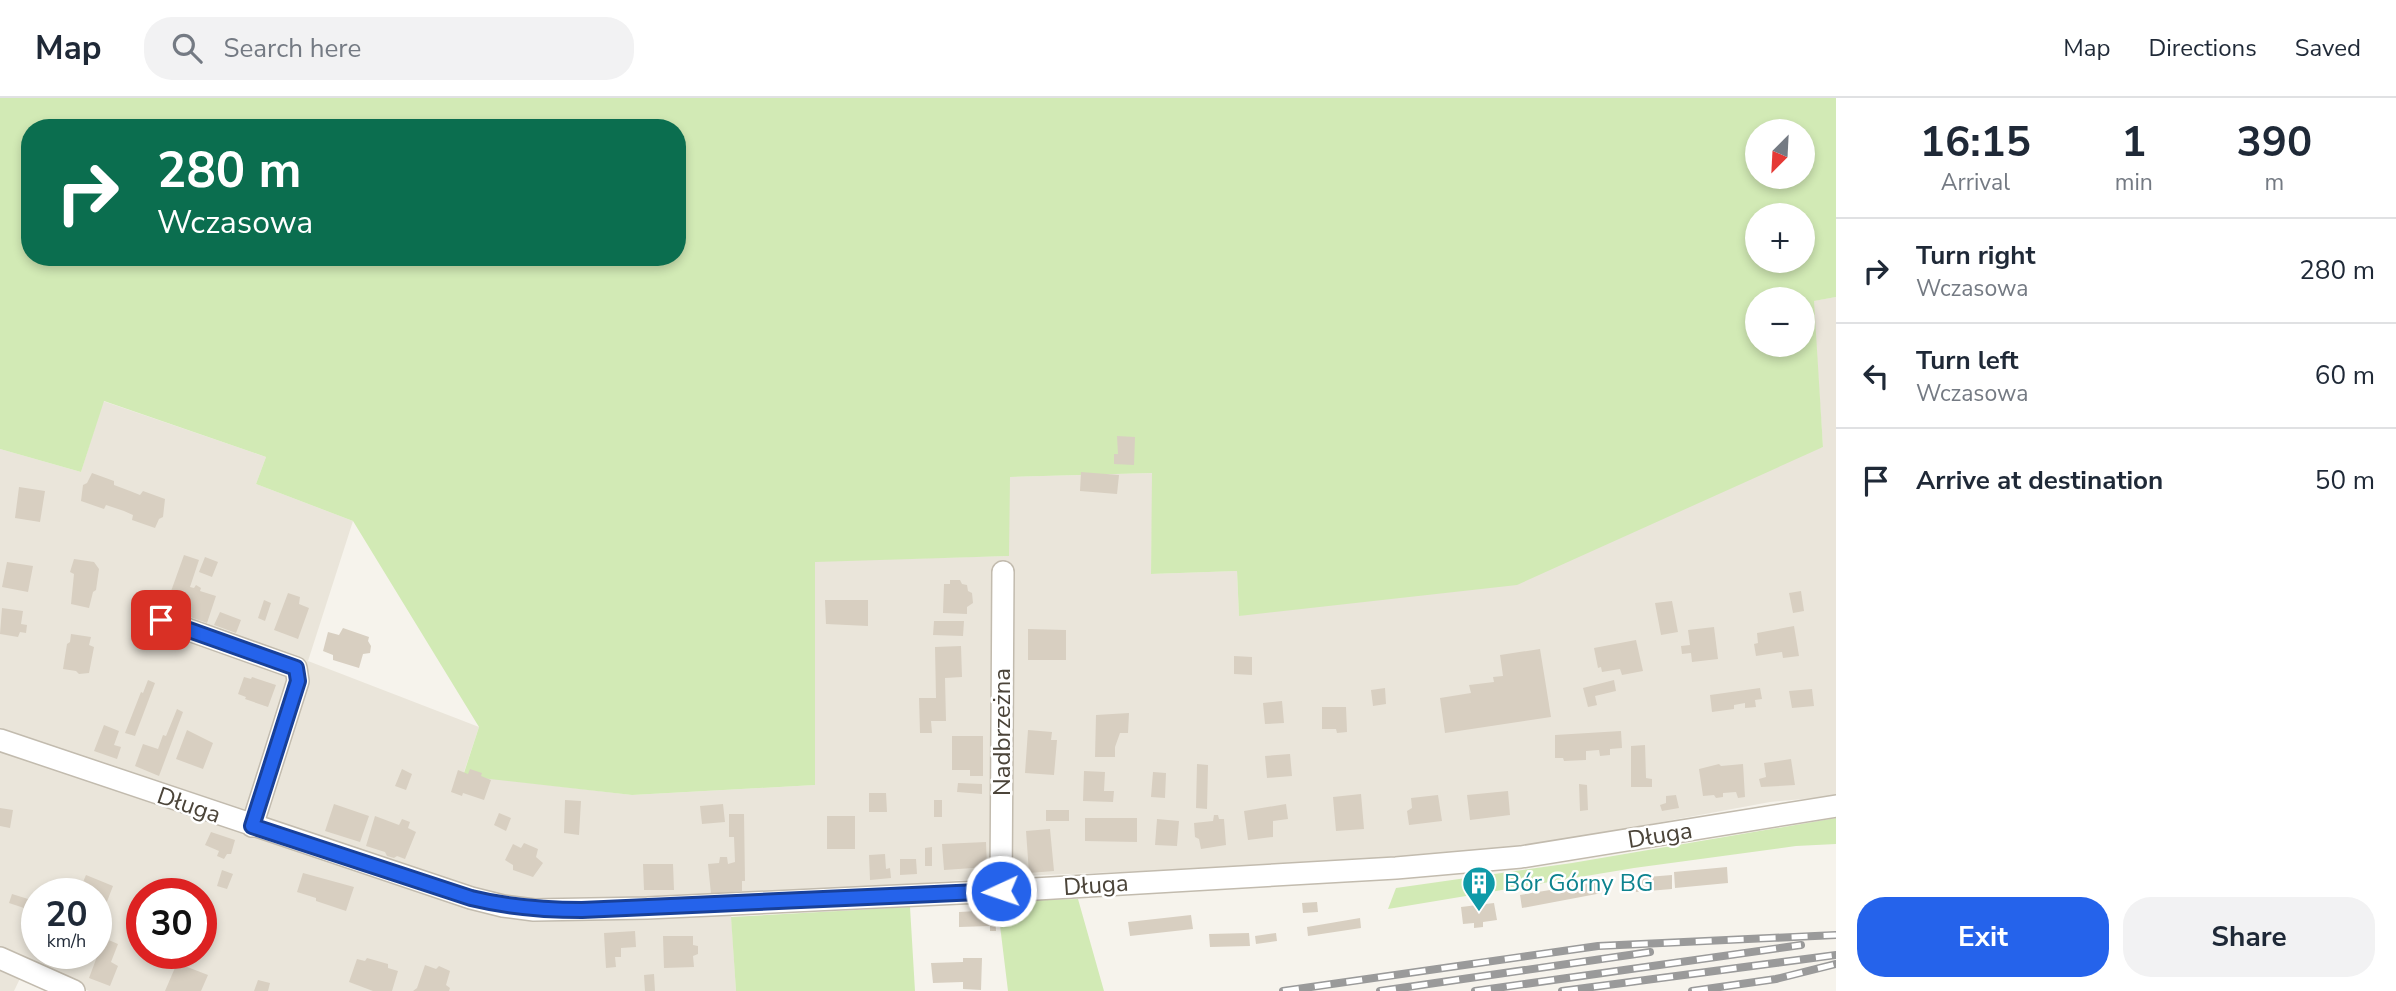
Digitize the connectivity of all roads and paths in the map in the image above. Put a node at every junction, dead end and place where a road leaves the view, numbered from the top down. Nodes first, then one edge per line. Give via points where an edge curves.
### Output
1 (1003, 572) dead end
2 (161, 620) dead end
3 (0, 740) edge
4 (1836, 806) edge
5 (252, 826) junction
6 (1001, 891) junction
7 (0, 958) edge
8 (74, 991) edge

1 - 6 street, Nadbrzeżna
2 - 5 street via 296,668 298,681
3 - 5 street, Długa
4 - 6 street, Długa via 1521,857
5 - 6 street, Długa via 471,898 534,910
7 - 8 street

